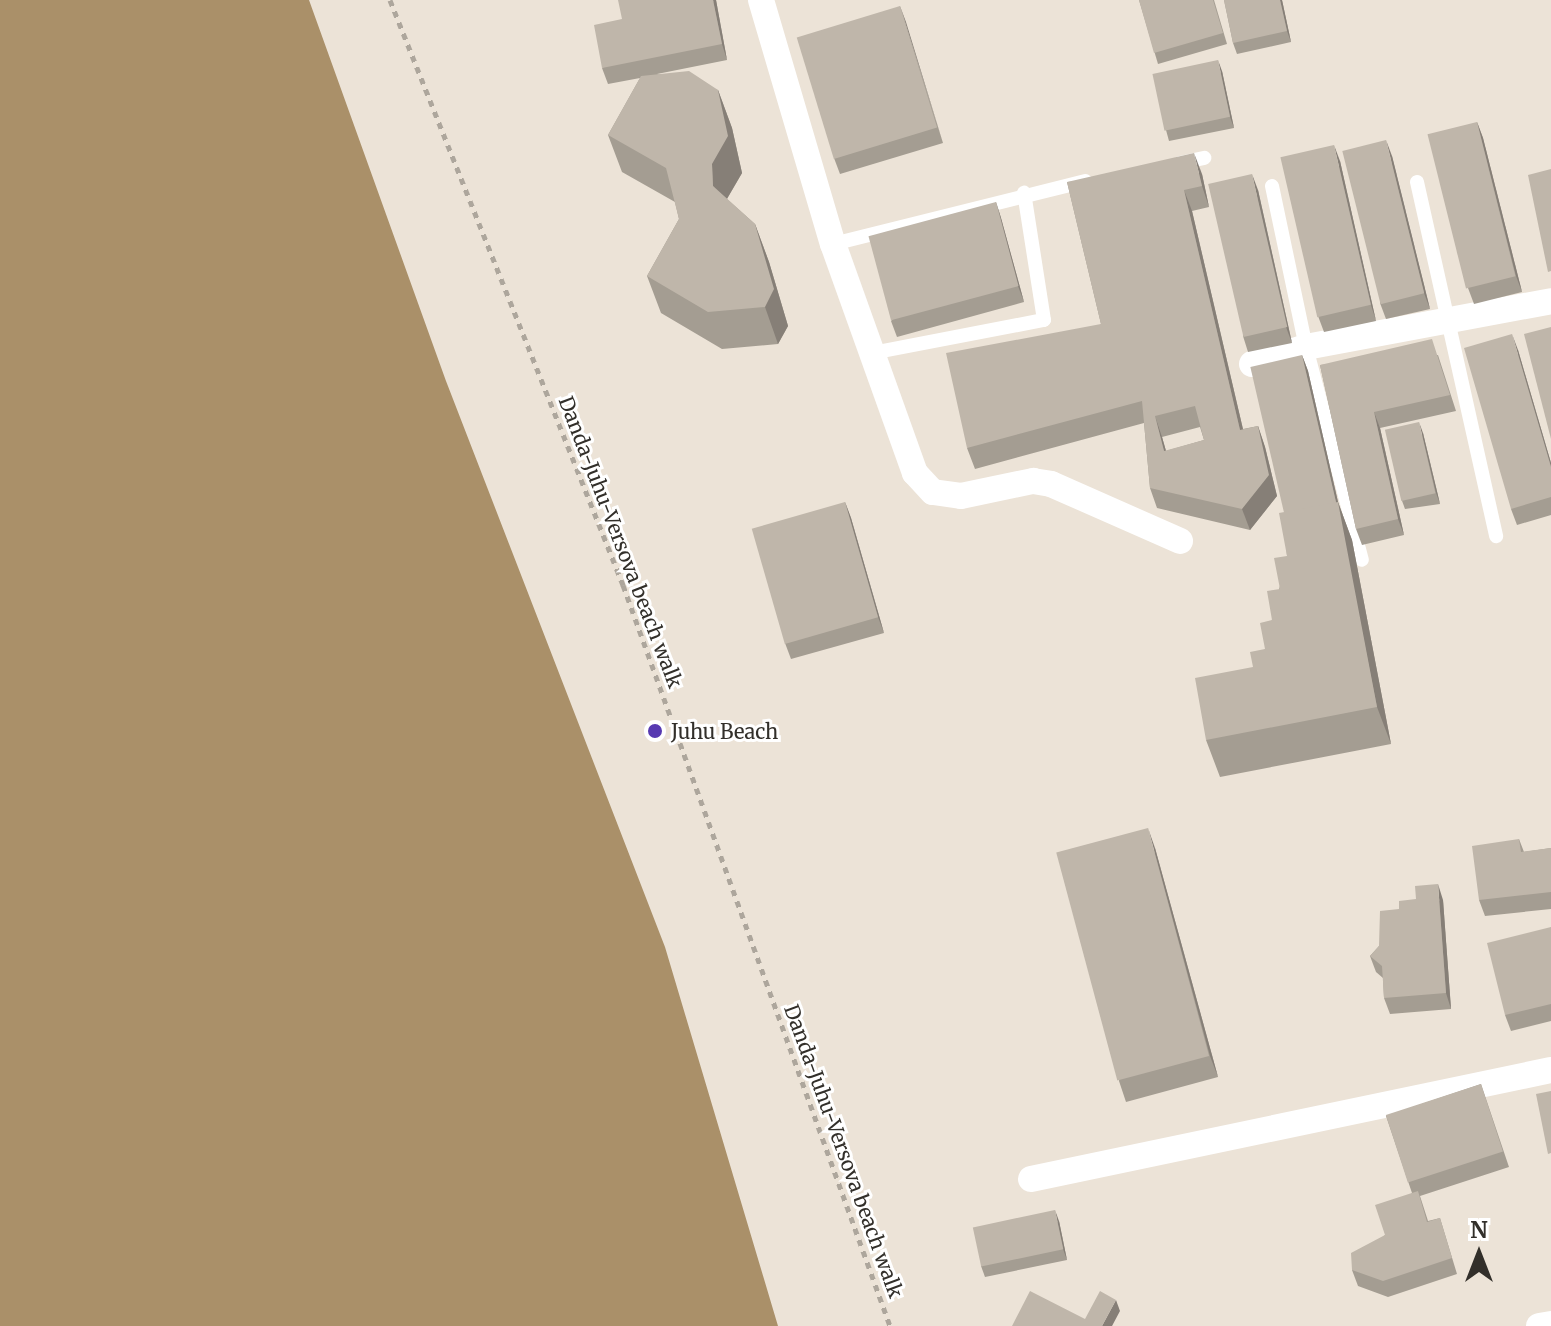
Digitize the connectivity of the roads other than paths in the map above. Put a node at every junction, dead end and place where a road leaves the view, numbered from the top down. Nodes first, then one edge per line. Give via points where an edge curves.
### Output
1 (761, 0) edge
2 (1204, 158) dead end
3 (1159, 167) edge
4 (1099, 178) edge
5 (1417, 182) dead end
6 (1272, 186) dead end
7 (1024, 193) junction
8 (833, 244) junction
9 (1551, 301) edge
10 (1445, 321) junction
11 (1306, 347) junction
12 (872, 353) junction
13 (1252, 364) edge
14 (1496, 536) dead end
15 (1180, 541) dead end
16 (1362, 560) dead end
17 (1551, 1070) edge
18 (1031, 1179) dead end
19 (1551, 1324) edge
20 (1539, 1326) edge

1 - 8 street
2 - 3 lane
4 - 7 lane
5 - 10 lane
6 - 11 lane
7 - 8 lane
7 - 12 lane via 1044,320
8 - 12 street
9 - 10 street
10 - 11 street
10 - 14 lane
11 - 13 street
11 - 16 lane
12 - 15 street via 915,473 933,492 961,496 1033,481 1051,484
17 - 18 street
19 - 20 street

